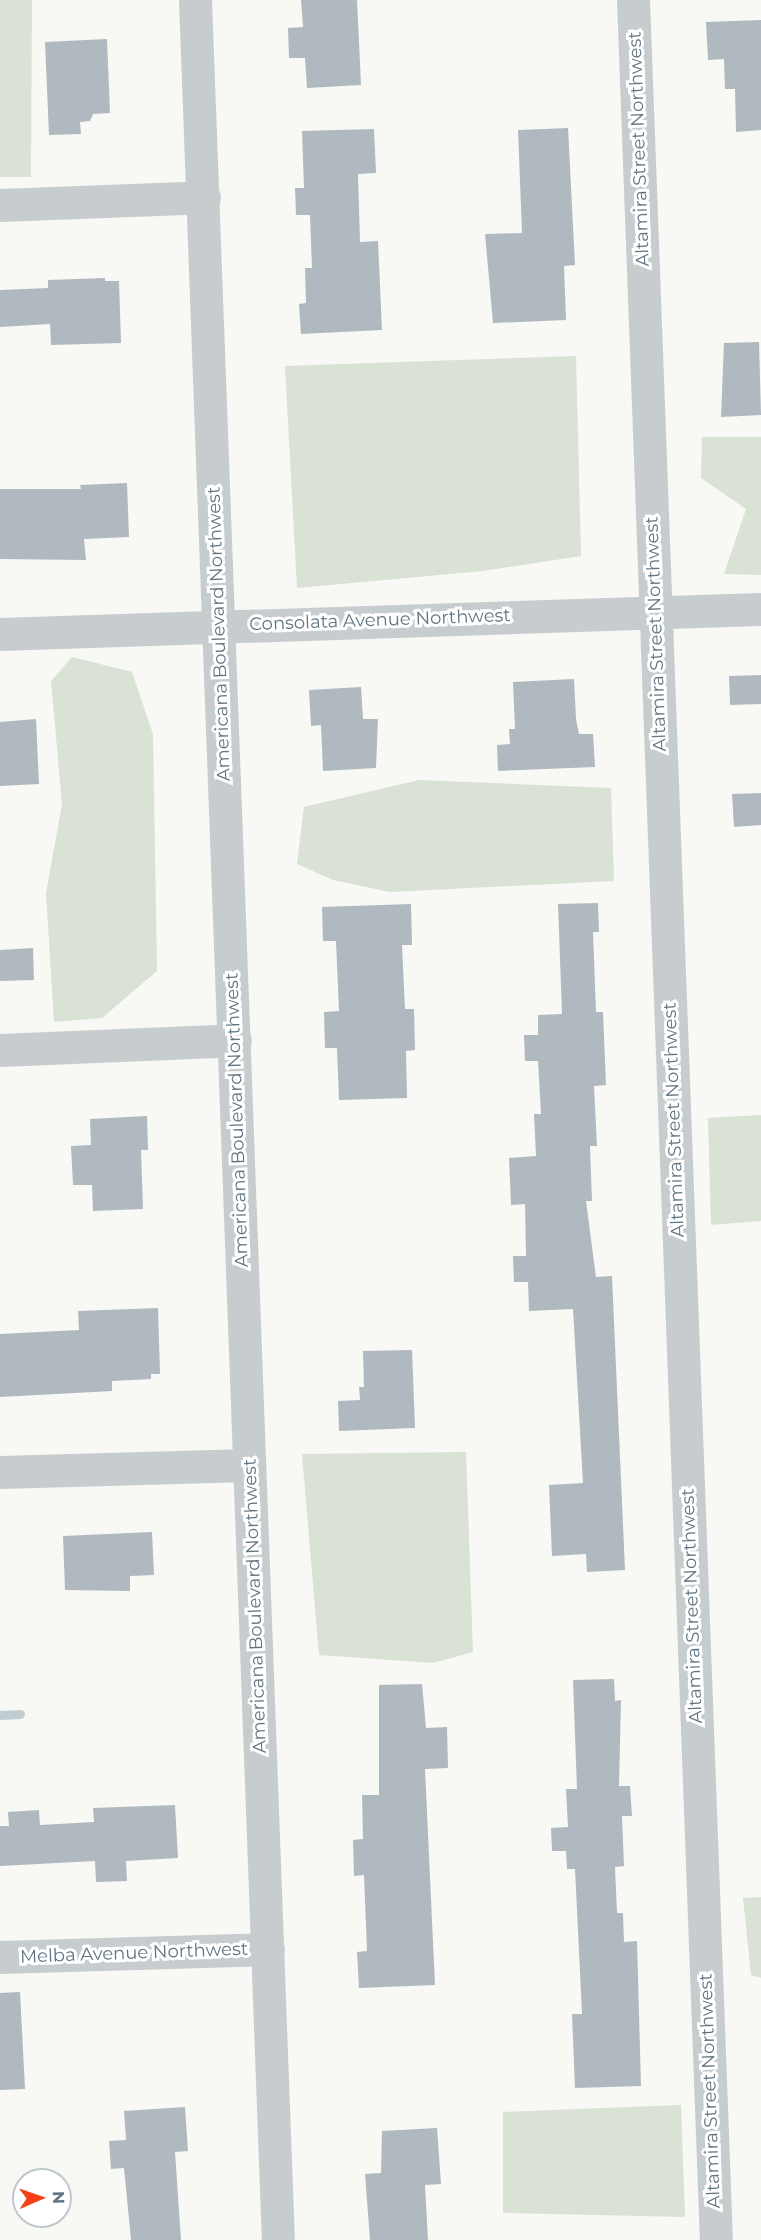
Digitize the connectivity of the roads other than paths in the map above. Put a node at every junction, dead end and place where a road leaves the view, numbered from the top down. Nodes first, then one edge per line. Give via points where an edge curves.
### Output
1 (195, 0) edge
2 (633, 0) edge
3 (204, 197) junction
4 (0, 205) edge
5 (761, 609) edge
6 (655, 612) junction
7 (219, 626) junction
8 (0, 634) edge
9 (235, 1040) junction
10 (0, 1050) edge
11 (249, 1465) junction
12 (0, 1473) edge
13 (268, 1949) junction
14 (0, 1957) edge
15 (278, 2240) edge
16 (716, 2240) edge

1 - 3 street, Americana Boulevard Northwest
2 - 6 street, Altamira Street Northwest
3 - 4 street
3 - 7 street, Americana Boulevard Northwest
5 - 6 street, Consolata Avenue Northwest
6 - 7 street, Consolata Avenue Northwest
6 - 16 street, Altamira Street Northwest
7 - 8 street, Consolata Avenue Northwest
7 - 9 street, Americana Boulevard Northwest
9 - 10 street
9 - 11 street, Americana Boulevard Northwest
11 - 12 street
11 - 13 street, Americana Boulevard Northwest
13 - 14 street, Melba Avenue Northwest
13 - 15 street, Americana Boulevard Northwest

